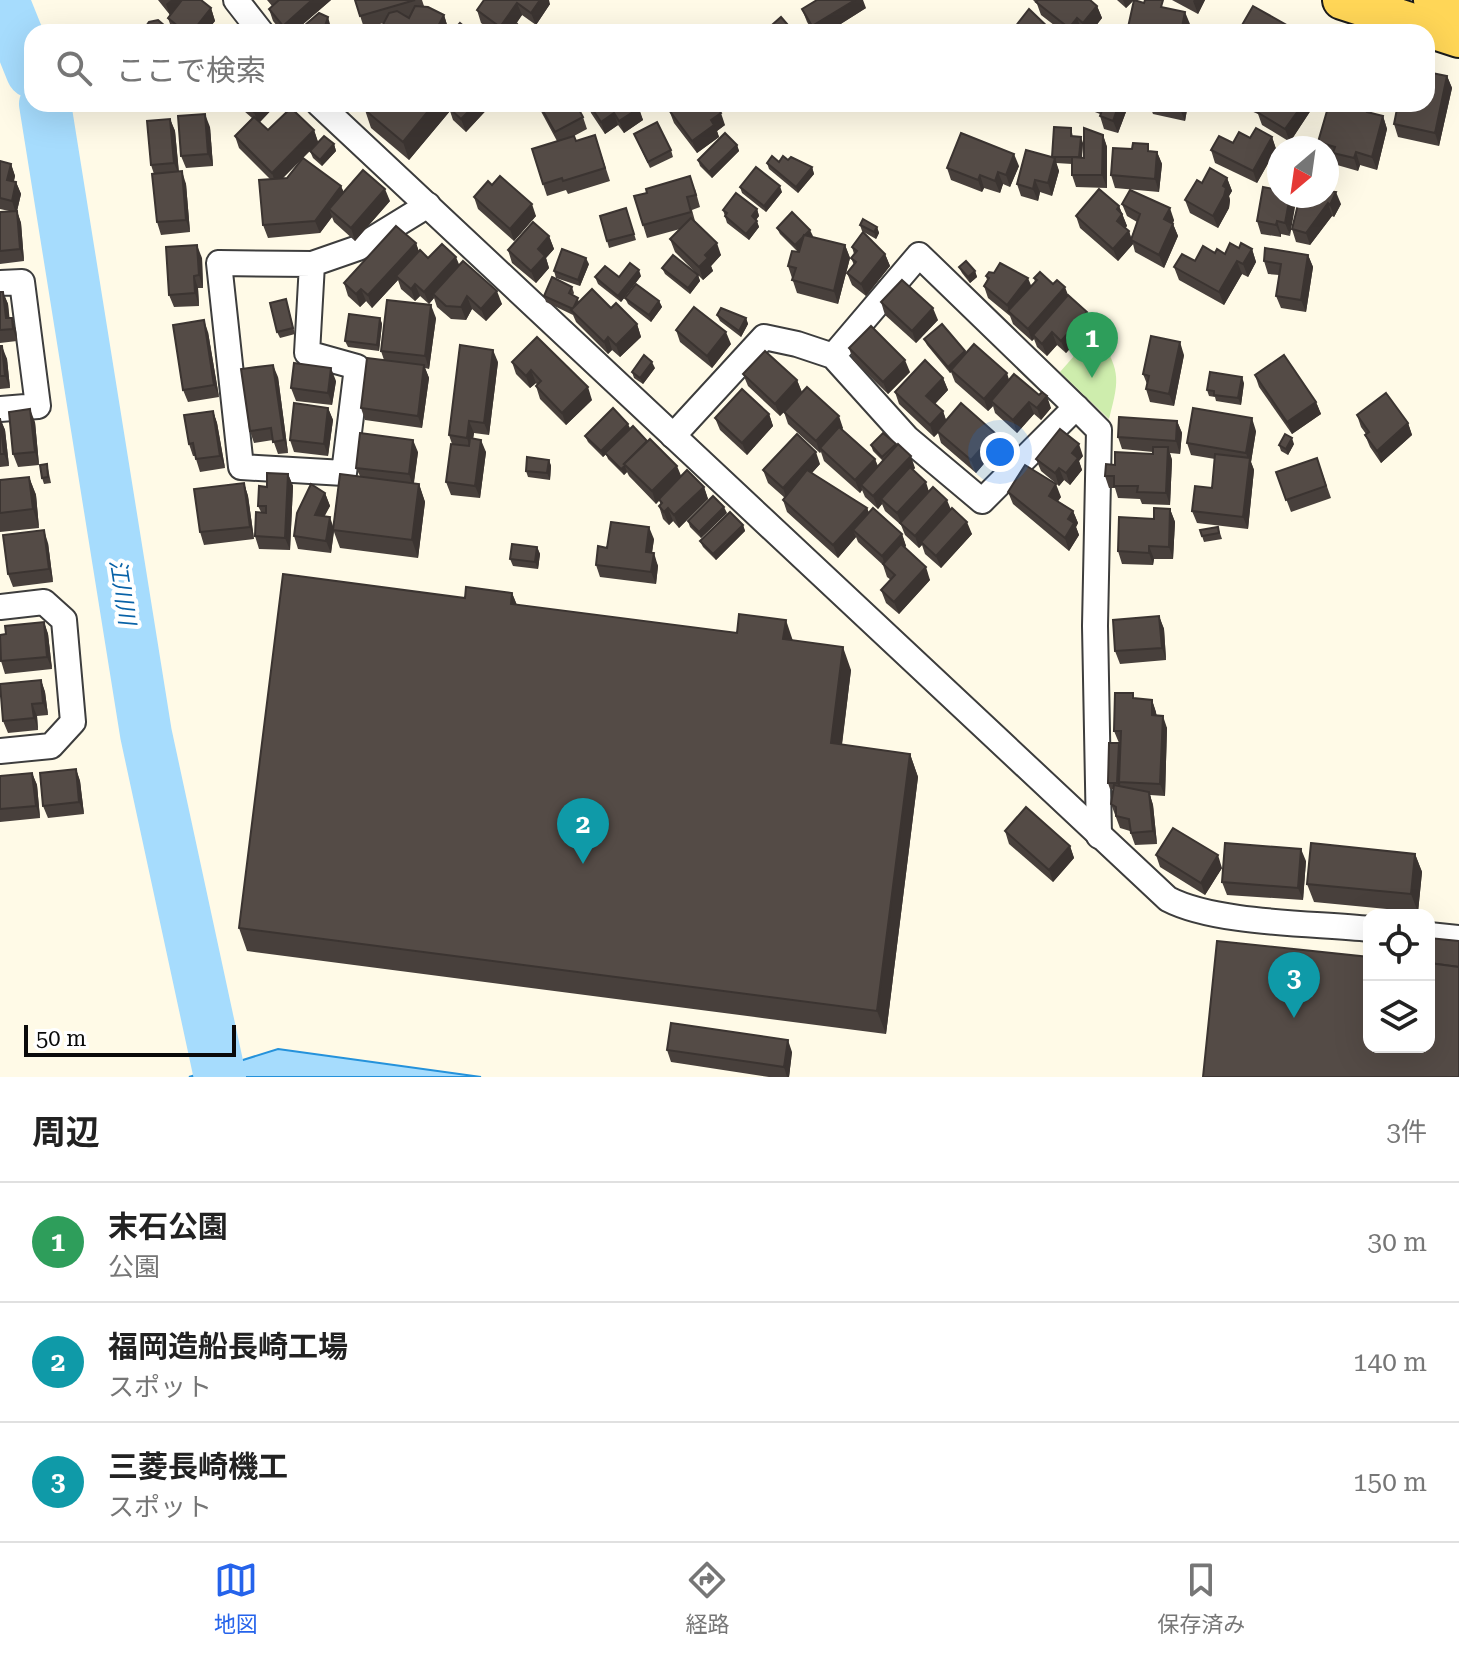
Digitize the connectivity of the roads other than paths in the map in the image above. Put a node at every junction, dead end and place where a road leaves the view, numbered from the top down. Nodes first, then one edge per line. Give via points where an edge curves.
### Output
1 (236, 0) edge
2 (1342, 0) edge
3 (1433, 0) edge
4 (1459, 7) edge
5 (255, 24) edge
6 (1416, 24) edge
7 (1435, 30) edge
8 (1459, 38) edge
9 (328, 112) edge
10 (428, 205) junction
11 (312, 264) junction
12 (0, 283) edge
13 (833, 356) junction
14 (1076, 407) junction
15 (0, 409) edge
16 (673, 436) junction
17 (0, 607) edge
18 (0, 751) edge
19 (1099, 836) junction
20 (1363, 928) edge
21 (1435, 936) edge
22 (1459, 938) edge

1 - 5 street
2 - 6 main road
3 - 4 main road
7 - 8 main road
9 - 10 street
10 - 11 street via 358,248
10 - 16 street
11 - 11 street via 219,263 241,467 344,473 357,367 307,353
12 - 15 street via 22,282 38,406
13 - 14 street via 907,438 982,501
13 - 14 street via 919,255
13 - 16 street via 764,337
14 - 19 street via 1099,430
16 - 19 street
17 - 18 street via 44,602 64,620 73,722 51,746
19 - 20 street via 1186,909
21 - 22 street

